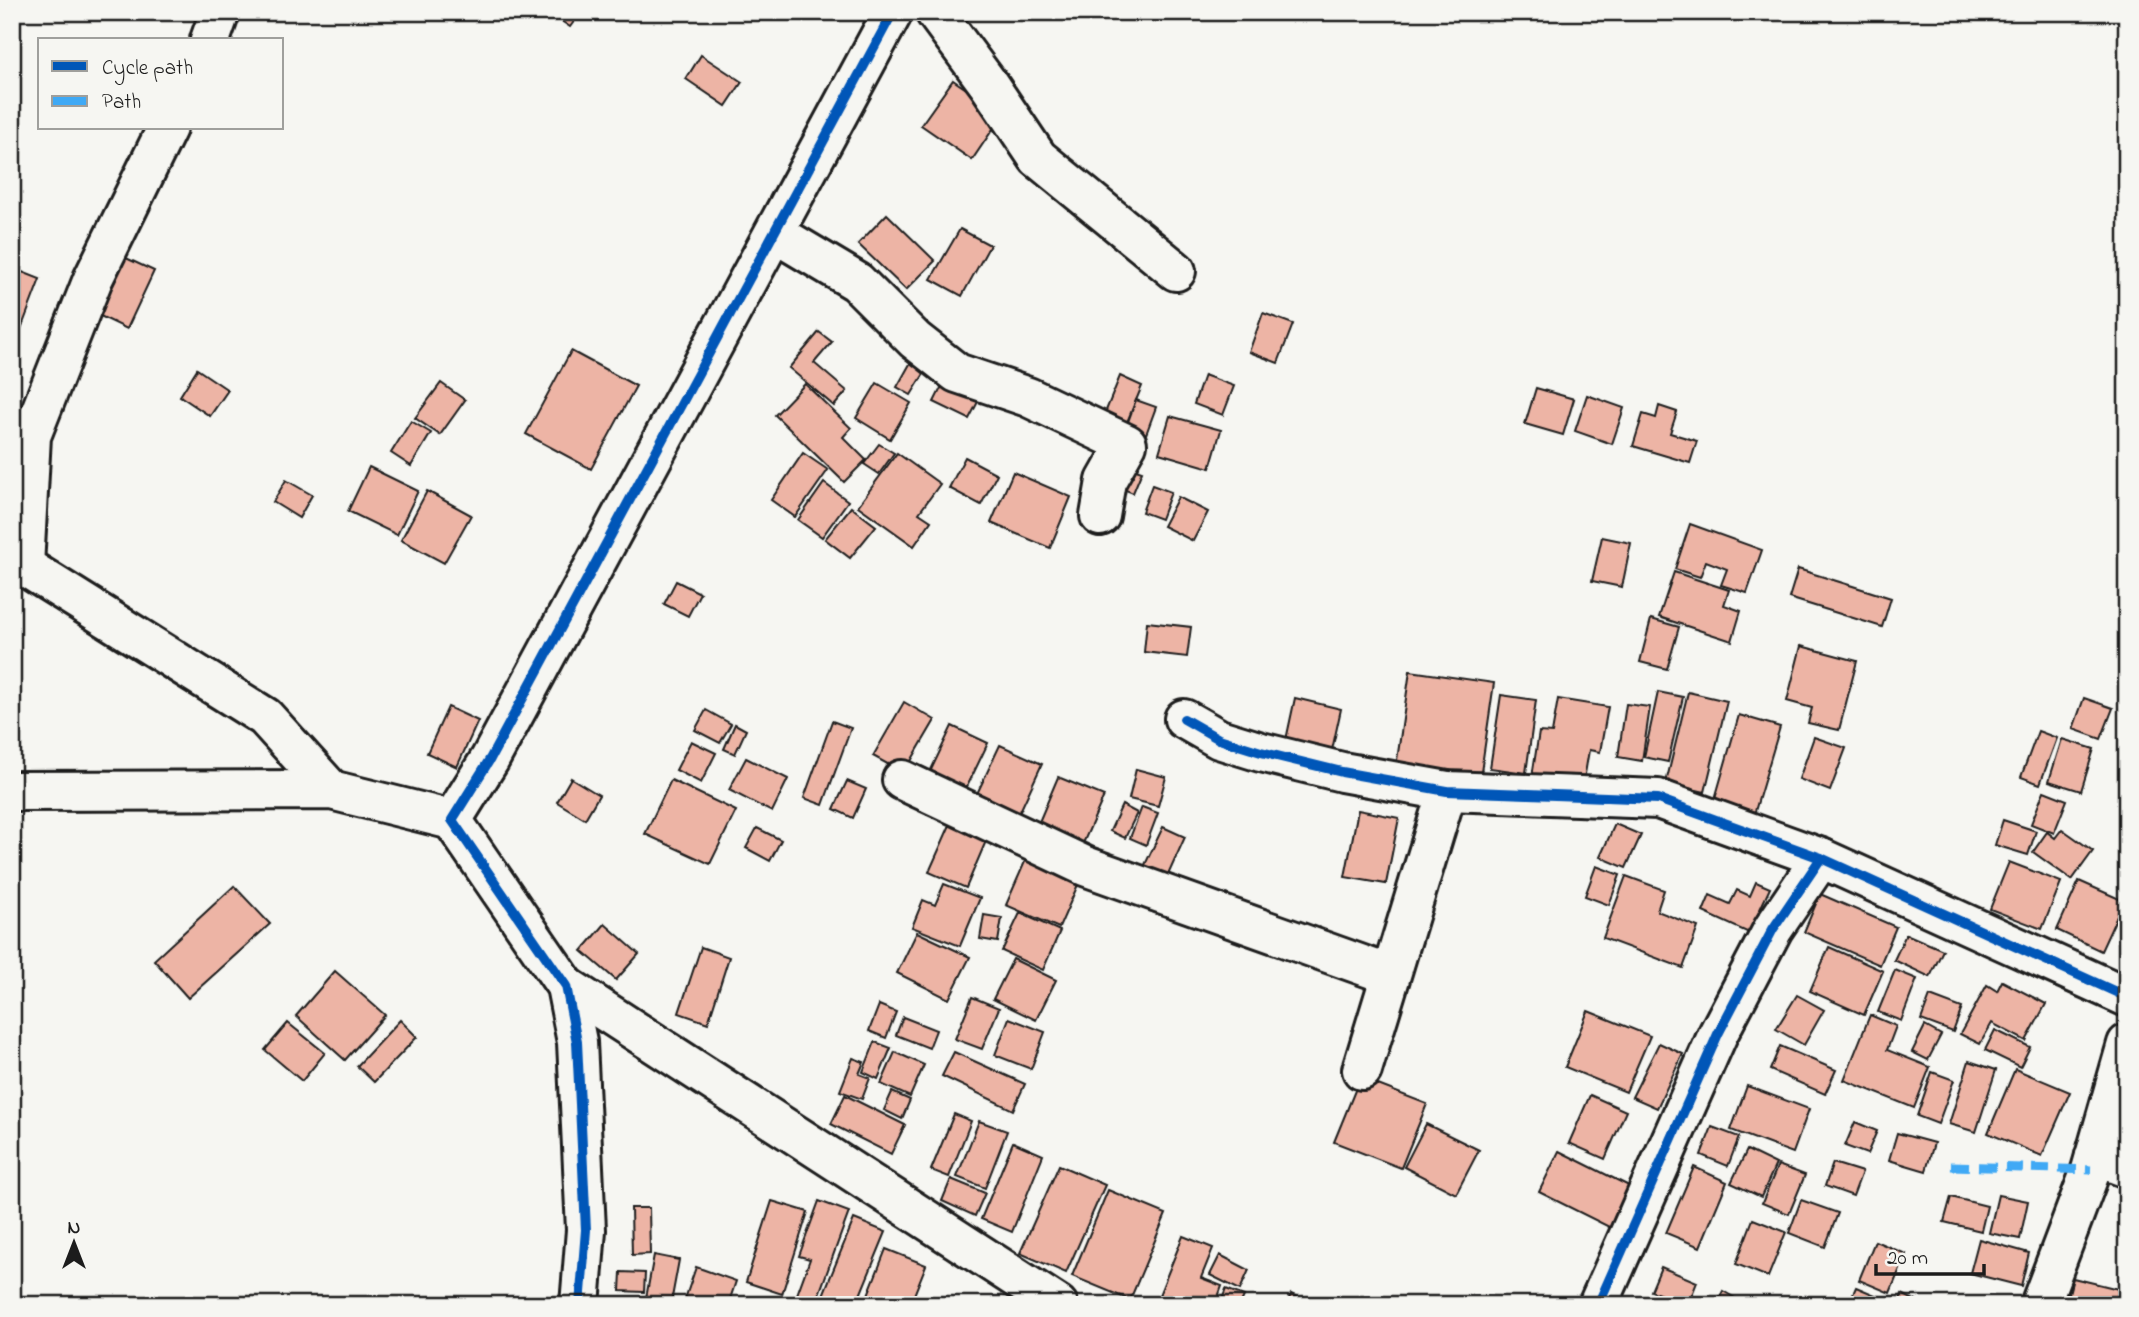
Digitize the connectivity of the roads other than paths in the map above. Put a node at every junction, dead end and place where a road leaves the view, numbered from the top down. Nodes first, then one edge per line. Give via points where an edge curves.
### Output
1 (220, 12) edge
2 (894, 12) edge
3 (935, 12) edge
4 (211, 38) edge
5 (166, 130) edge
6 (775, 233) junction
7 (1176, 271) dead end
8 (1100, 516) dead end
9 (18, 563) edge
10 (1184, 719) dead end
11 (902, 780) dead end
12 (331, 790) junction
13 (12, 791) edge
14 (1447, 791) junction
15 (452, 820) junction
16 (1821, 858) junction
17 (1390, 975) junction
18 (566, 986) junction
19 (2127, 997) edge
20 (2127, 1044) edge
21 (1362, 1070) dead end
22 (2111, 1162) edge
23 (580, 1305) edge
24 (1058, 1305) edge
25 (1598, 1305) edge
26 (2040, 1305) edge

1 - 4 street
2 - 6 street
3 - 7 street via 1038,158
5 - 9 street via 93,279 31,436
6 - 8 street via 857,282 915,340 957,373 1028,397 1127,443 1106,481
6 - 15 street via 490,759
9 - 12 street via 265,717
10 - 14 street via 1219,739 1261,752
11 - 17 street via 1085,866
12 - 13 street
12 - 15 street
14 - 16 street via 1658,799
14 - 17 street
15 - 18 street
16 - 19 street
16 - 25 street via 1773,929 1718,1034
17 - 21 street
18 - 23 street via 577,1042 586,1230
18 - 24 street
20 - 22 street
22 - 26 street

